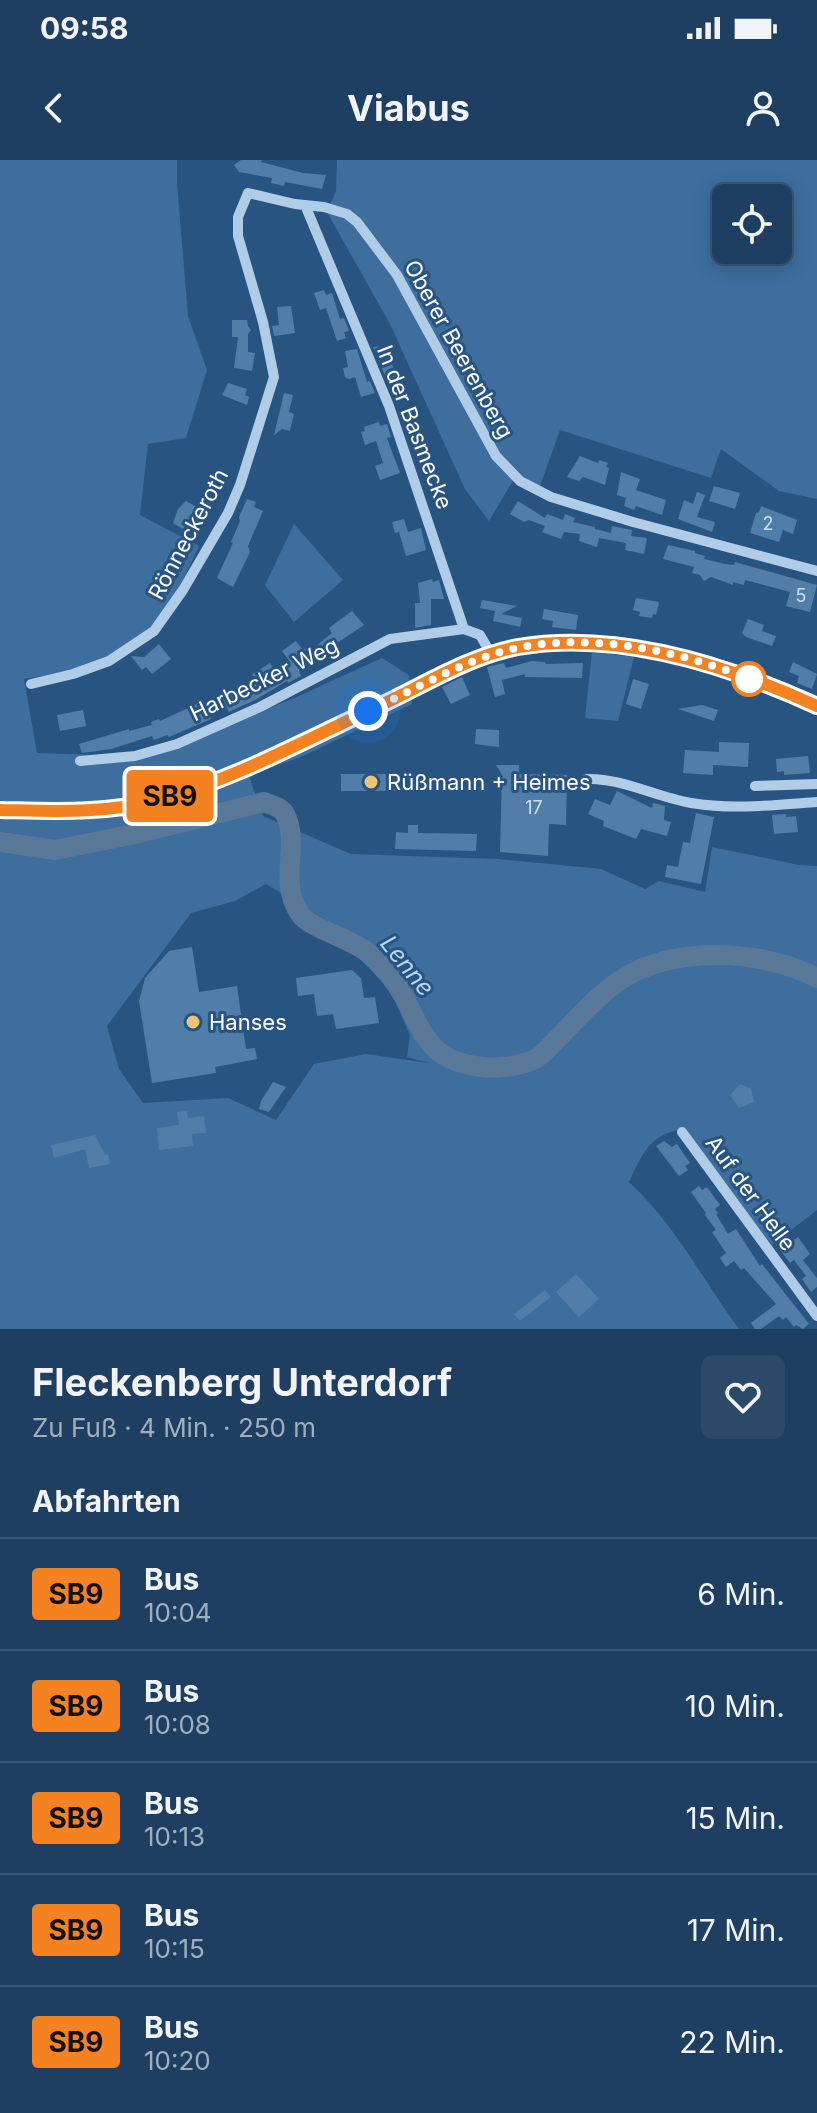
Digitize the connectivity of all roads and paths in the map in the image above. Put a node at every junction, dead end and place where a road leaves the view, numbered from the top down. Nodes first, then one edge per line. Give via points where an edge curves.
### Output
1 (305, 205) junction
2 (817, 571) edge
3 (464, 629) junction
4 (491, 654) junction
5 (31, 684) dead end
6 (817, 706) edge
7 (80, 761) dead end
8 (587, 779) dead end
9 (817, 784) edge
10 (755, 786) dead end
11 (817, 802) edge
12 (0, 810) edge
13 (682, 1132) dead end
14 (817, 1316) edge

1 - 2 street, Oberer Beerenberg via 338,211 357,222 397,275 496,456 520,481 572,504
1 - 3 street, In der Basmecke via 389,406
1 - 5 street, Rönneckeroth via 248,193 238,217 240,245 274,377 228,513 172,608 145,639 90,669
3 - 4 street, In der Basmecke via 480,635
3 - 7 street, Harbecker Weg via 386,640 260,707 158,751
4 - 6 main road via 539,644 604,644 700,663
4 - 12 main road via 274,755 155,801 110,809
8 - 11 street via 694,804
9 - 10 street
13 - 14 street, Auf der Helle

